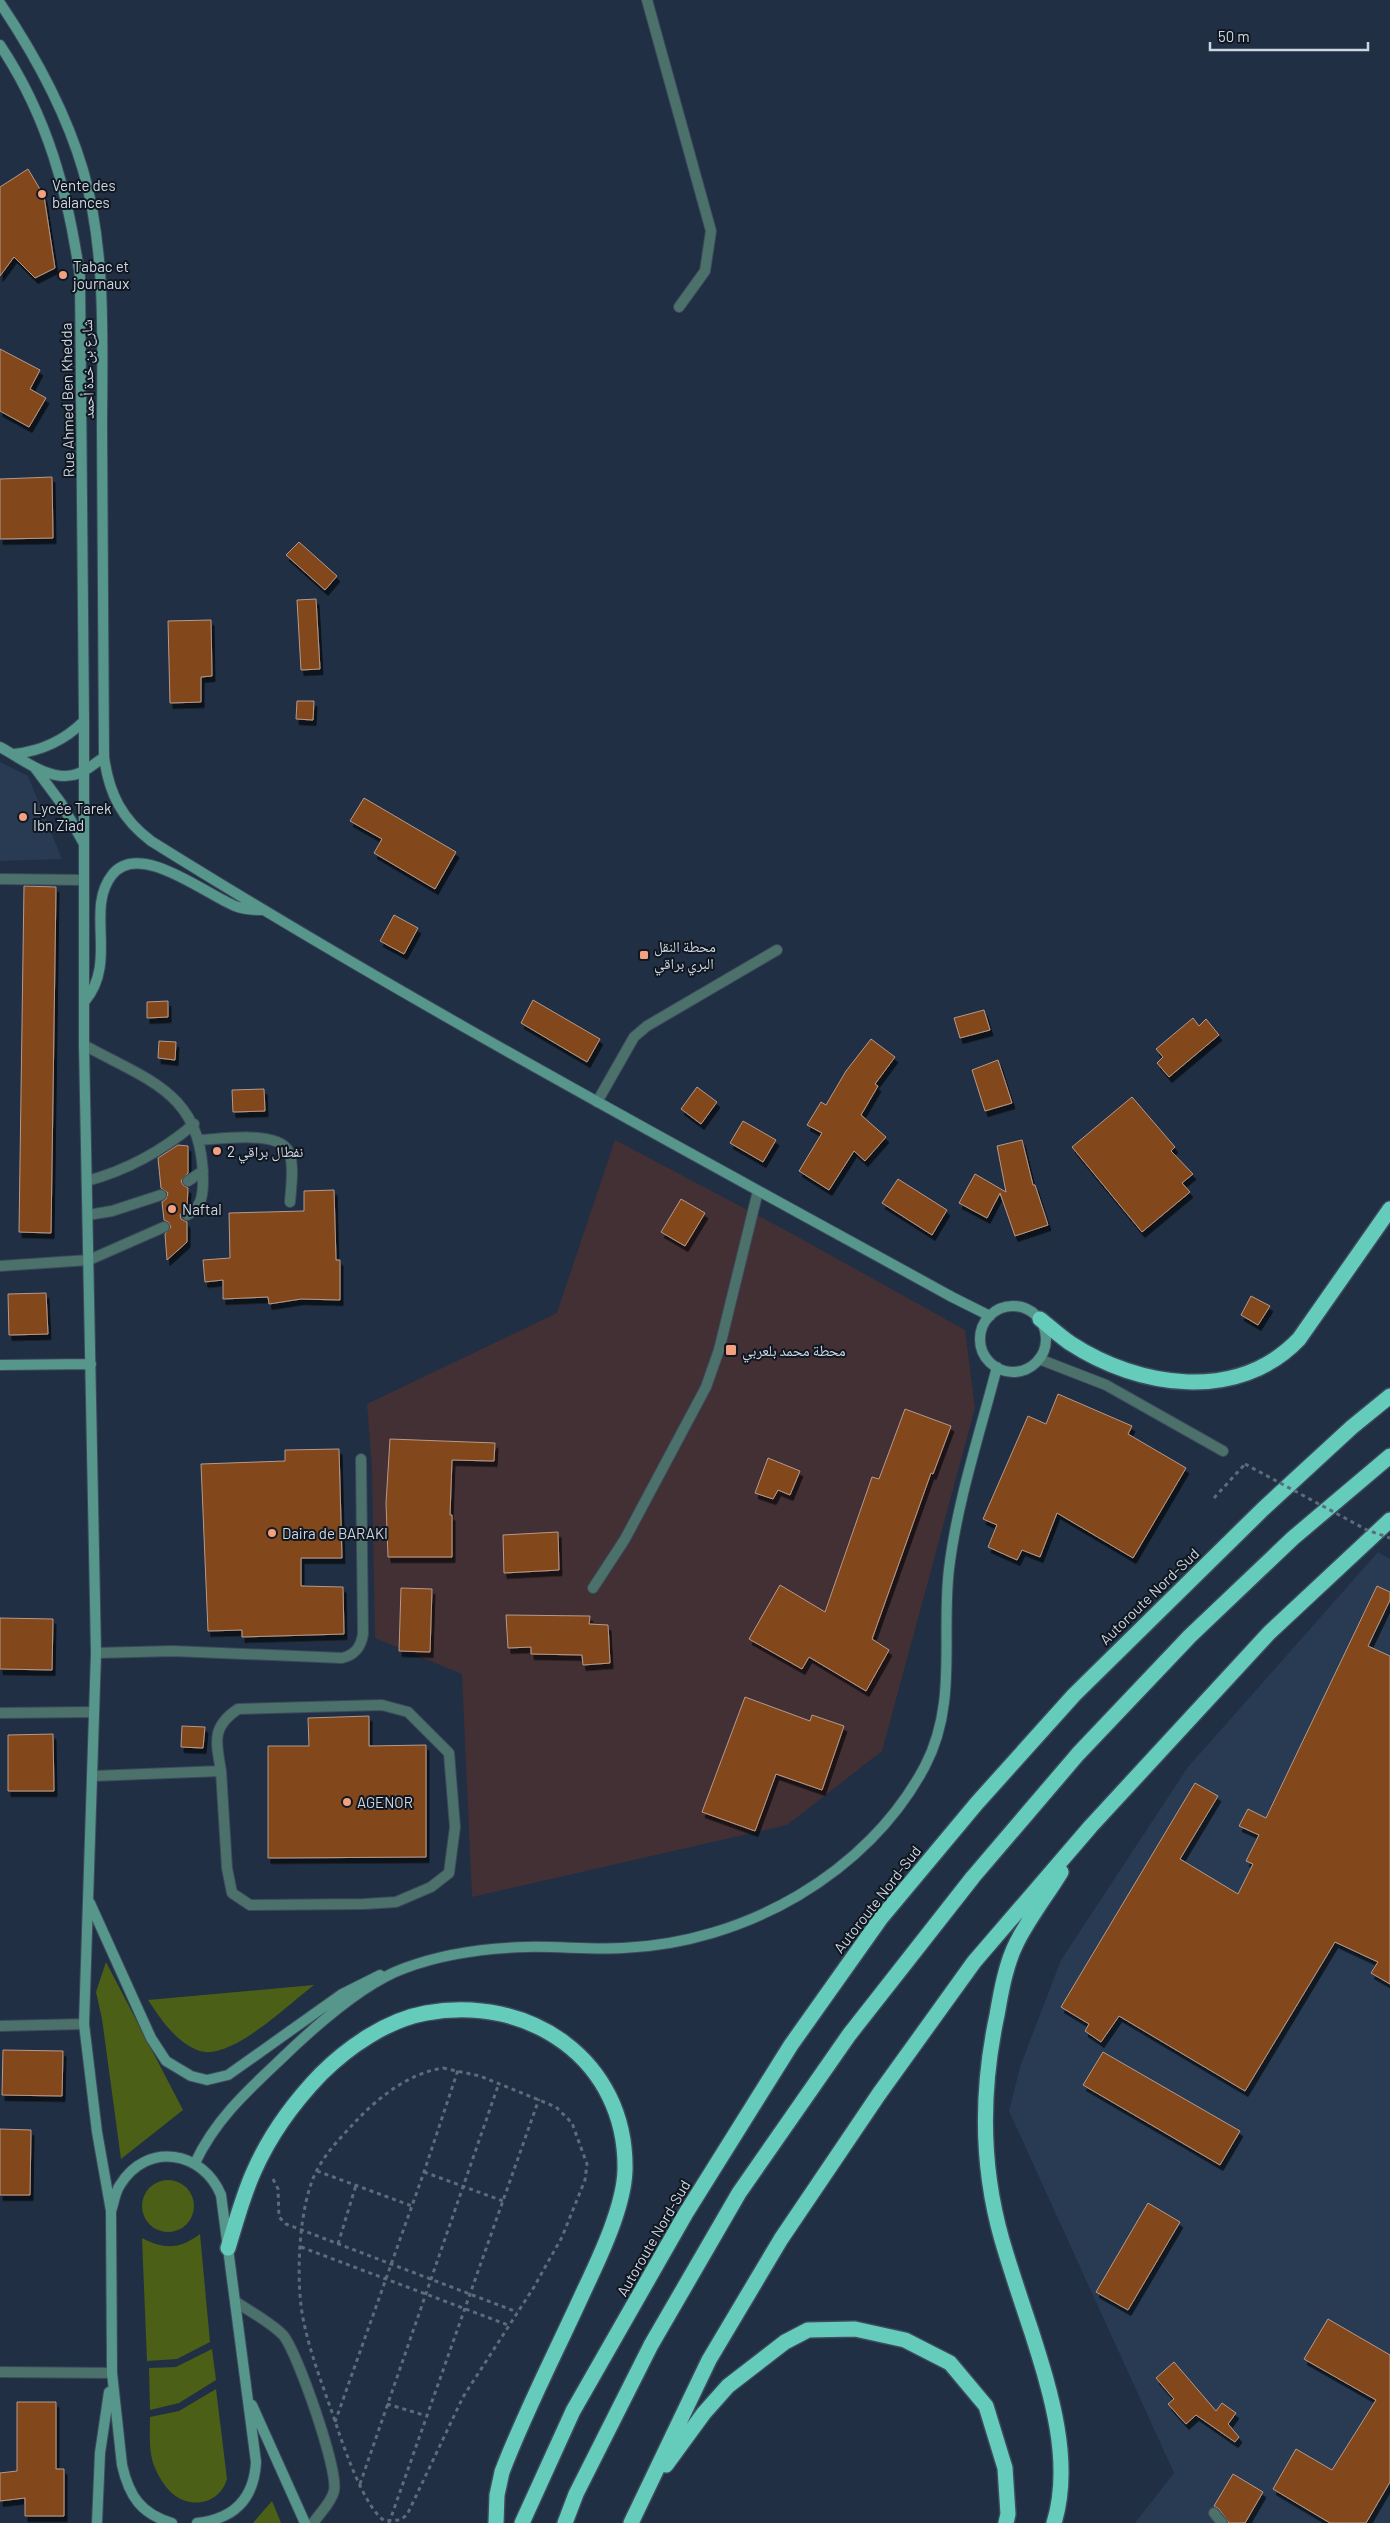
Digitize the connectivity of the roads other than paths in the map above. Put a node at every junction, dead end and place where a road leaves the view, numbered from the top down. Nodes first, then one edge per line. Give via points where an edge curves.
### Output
1 (647, 0) edge
2 (0, 3) edge
3 (0, 45) edge
4 (680, 307) dead end
5 (84, 721) junction
6 (0, 746) edge
7 (14, 754) junction
8 (104, 758) junction
9 (33, 766) junction
10 (84, 770) junction
11 (84, 845) junction
12 (0, 879) edge
13 (84, 880) junction
14 (262, 910) junction
15 (777, 950) dead end
16 (85, 1001) junction
17 (84, 1044) junction
18 (597, 1102) junction
19 (194, 1124) junction
20 (200, 1140) junction
21 (203, 1171) junction
22 (87, 1181) junction
23 (188, 1181) dead end
24 (758, 1191) junction
25 (161, 1195) dead end
26 (290, 1202) dead end
27 (1390, 1209) edge
28 (88, 1215) junction
29 (187, 1216) dead end
30 (164, 1227) dead end
31 (89, 1260) junction
32 (0, 1266) edge
33 (990, 1316) junction
34 (1040, 1319) junction
35 (1039, 1359) junction
36 (91, 1364) junction
37 (0, 1365) edge
38 (996, 1368) junction
39 (1390, 1396) edge
40 (1224, 1451) dead end
41 (1390, 1456) edge
42 (361, 1459) dead end
43 (1390, 1521) edge
44 (592, 1588) dead end
45 (96, 1653) junction
46 (94, 1712) junction
47 (0, 1713) edge
48 (221, 1771) junction
49 (93, 1776) junction
50 (1091, 1826) junction
51 (89, 1900) junction
52 (404, 1968) junction
53 (84, 2024) junction
54 (0, 2026) edge
55 (195, 2163) junction
56 (111, 2211) junction
57 (228, 2248) junction
58 (236, 2302) junction
59 (0, 2372) edge
60 (112, 2373) junction
61 (247, 2393) junction
62 (644, 2494) junction
63 (1214, 2513) dead end
64 (151, 2520) edge
65 (97, 2523) edge
66 (172, 2523) edge
67 (197, 2523) edge
68 (305, 2523) edge
69 (313, 2523) edge
70 (496, 2523) edge
71 (522, 2523) edge
72 (565, 2523) edge
73 (632, 2523) edge
74 (1006, 2523) edge
75 (1054, 2523) edge
76 (1222, 2523) edge

1 - 4 street via 711,231 705,271
2 - 8 main road, شارع بن خدة أحمد via 33,53 64,115 83,171 94,225 100,277 102,350
3 - 5 main road, Rue Ahmed Ben Khedda via 38,114 59,169 72,220 80,277
5 - 7 main road via 52,745
5 - 10 main road, Rue Ahmed Ben Khedda
6 - 7 main road
7 - 9 main road
8 - 10 main road
8 - 14 main road, شارع بن خدة أحمد via 113,796 135,829
9 - 10 main road via 63,776
9 - 11 main road via 61,803
10 - 11 main road, Rue Ahmed Ben Khedda
11 - 13 main road, Rue Ahmed Ben Khedda
12 - 13 street
13 - 16 main road, Rue Ahmed Ben Khedda
14 - 16 main road via 234,906 155,865 126,864 113,872 105,884 101,966 96,984
14 - 18 main road, شارع بن خدة أحمد
15 - 18 street via 647,1026 634,1037
16 - 17 main road, Rue Ahmed Ben Khedda
17 - 19 street via 162,1089 186,1110
17 - 22 main road, Rue Ahmed Ben Khedda
18 - 24 main road, شارع بن خدة أحمد
19 - 20 street
19 - 22 street via 151,1156
20 - 21 street
20 - 26 street via 267,1138 279,1141 290,1155
21 - 23 street
21 - 29 street via 201,1202
22 - 28 main road, Rue Ahmed Ben Khedda
24 - 33 main road, شارع بن خدة أحمد
24 - 44 street via 706,1387 625,1539
25 - 28 street
27 - 34 highway via 1299,1339 1270,1364 1235,1378 1196,1383 1129,1371 1070,1343
28 - 31 main road, Rue Ahmed Ben Khedda
30 - 31 street
31 - 32 street
31 - 36 main road, Rue Ahmed Ben Khedda
33 - 34 main road via 1010,1306 1021,1307
33 - 38 main road via 984,1323 980,1341 983,1352
34 - 35 main road via 1046,1335
35 - 38 main road via 1019,1371
35 - 40 street via 1106,1385
36 - 37 main road
36 - 45 main road, Rue Ahmed Ben Khedda
38 - 52 main road via 952,1554 946,1602 948,1677 944,1712 928,1761 902,1804 885,1823 846,1860 799,1895 747,1922 717,1932 687,1940 626,1948 489,1950
39 - 71 highway, Autoroute Nord-Sud via 1263,1510 1074,1695 977,1803 881,1918 791,2045 686,2213 572,2411
41 - 72 highway via 1293,1538 1204,1623 1078,1754 973,1877 849,2035 739,2193 660,2328 576,2494
42 - 45 street via 363,1634 360,1646 352,1654 342,1658 173,1651
43 - 50 highway via 1269,1633
45 - 46 main road, Rue Ahmed Ben Khedda
46 - 47 street
46 - 49 main road, Rue Ahmed Ben Khedda
48 - 48 street via 227,1868 232,1893 250,1905 396,1902 431,1887 449,1873 455,1826 449,1753 408,1712 382,1704 238,1709 224,1718 216,1737
48 - 49 street
49 - 51 main road, Rue Ahmed Ben Khedda
50 - 62 highway via 974,1962 786,2231 709,2360
50 - 75 highway via 1016,1943 989,2051 985,2105 987,2162 1002,2238 1047,2379 1059,2439 1060,2503
51 - 52 main road via 152,2038 166,2061 191,2076 207,2080 228,2075 342,1994
51 - 53 main road, Rue Ahmed Ben Khedda
52 - 55 main road via 353,1999 296,2044 216,2125
53 - 54 street
53 - 56 main road, Rue Ahmed Ben Khedda via 97,2132
55 - 56 main road via 171,2156 148,2160 119,2186
55 - 57 main road via 215,2180 221,2195
56 - 60 main road
57 - 58 main road
57 - 70 highway via 253,2173 275,2130 321,2074 381,2029 424,2013 467,2009 508,2014 541,2027 578,2053 604,2085 622,2129 625,2172 615,2217 594,2269 502,2472
58 - 61 main road
58 - 69 street via 274,2327 290,2346 321,2429 335,2482 330,2500
59 - 60 street
60 - 64 main road via 125,2478
60 - 65 main road via 100,2452
61 - 67 main road via 256,2462 255,2481 247,2498 236,2508 222,2517
61 - 68 main road
62 - 73 highway
62 - 74 highway via 704,2413 728,2386 753,2366 785,2342 808,2330 855,2329 905,2340 950,2363 986,2406 1005,2468
63 - 76 street
64 - 66 main road

